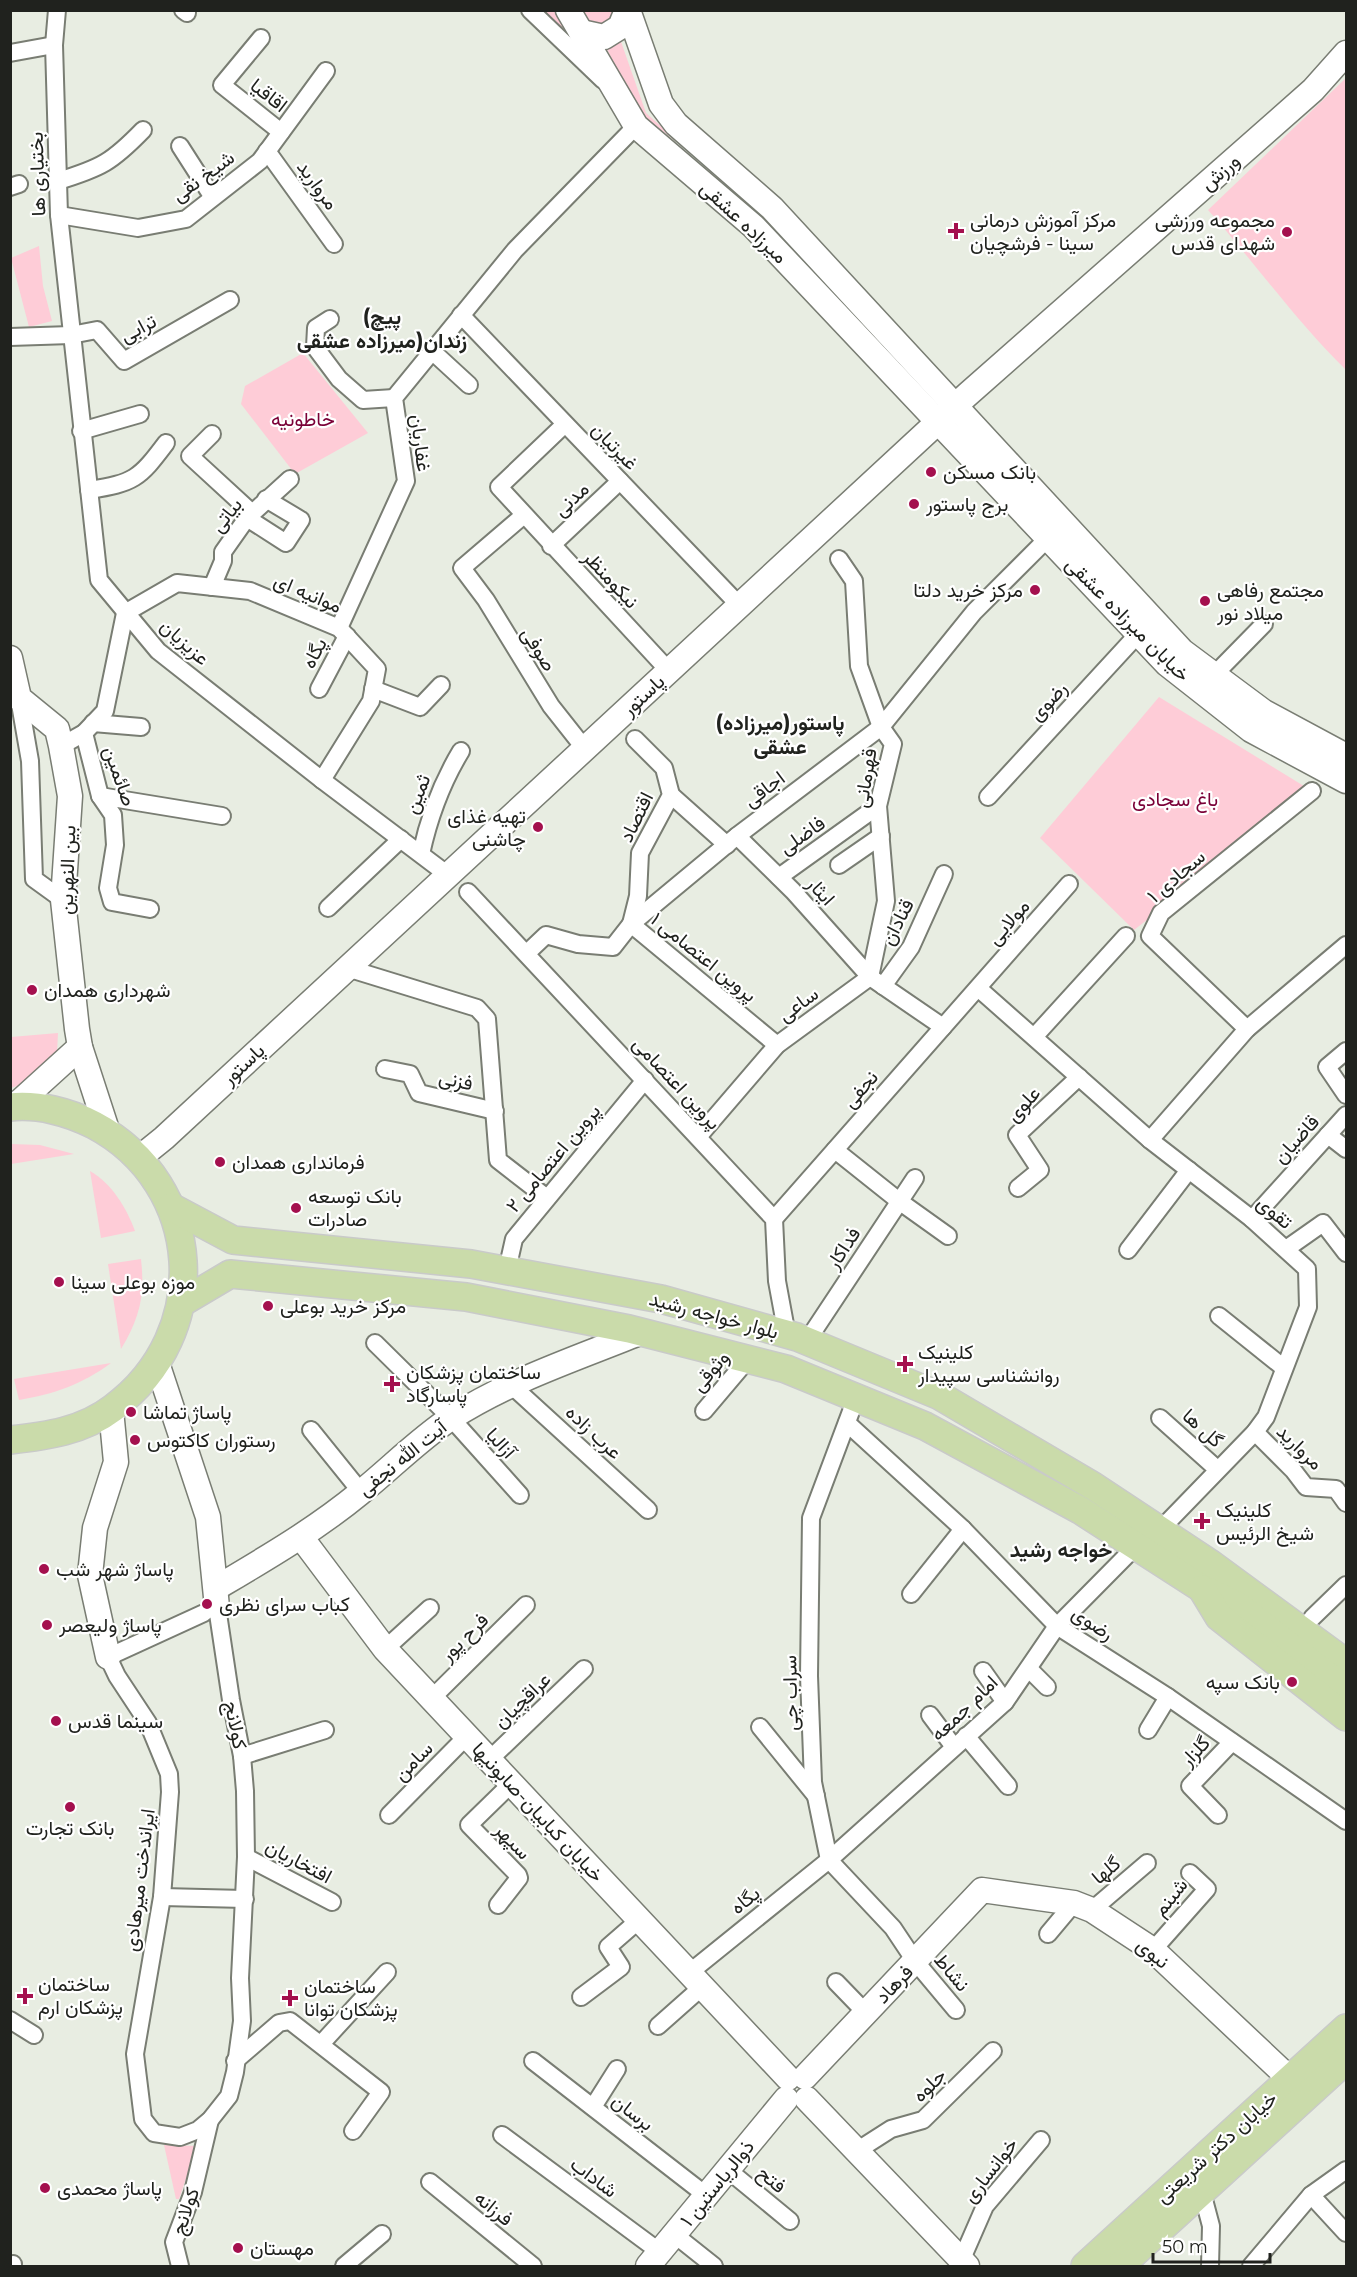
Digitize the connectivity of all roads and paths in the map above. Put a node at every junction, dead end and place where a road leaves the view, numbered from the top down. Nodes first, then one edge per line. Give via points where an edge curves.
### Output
1 (57, 10) edge
2 (530, 10) edge
3 (568, 10) edge
4 (628, 10) edge
5 (581, 32) junction
6 (261, 38) dead end
7 (54, 45) junction
8 (10, 53) edge
9 (1347, 53) edge
10 (326, 71) dead end
11 (615, 90) junction
12 (636, 126) junction
13 (144, 130) dead end
14 (281, 132) junction
15 (180, 146) dead end
16 (267, 151) junction
17 (58, 181) junction
18 (212, 196) junction
19 (772, 208) junction
20 (59, 215) junction
21 (753, 226) junction
22 (334, 244) dead end
23 (230, 300) dead end
24 (461, 315) junction
25 (330, 320) dead end
26 (71, 335) junction
27 (10, 338) edge
28 (432, 351) junction
29 (469, 385) dead end
30 (394, 398) junction
31 (140, 414) dead end
32 (947, 414) junction
33 (565, 424) junction
34 (81, 431) junction
35 (212, 434) dead end
36 (166, 443) dead end
37 (904, 453) junction
38 (982, 468) junction
39 (290, 479) dead end
40 (620, 481) junction
41 (89, 490) junction
42 (266, 499) junction
43 (250, 515) junction
44 (524, 515) junction
45 (1048, 538) junction
46 (551, 546) junction
47 (839, 559) dead end
48 (212, 587) junction
49 (740, 606) junction
50 (125, 613) junction
51 (1264, 624) dead end
52 (343, 632) junction
53 (1139, 633) junction
54 (10, 658) edge
55 (669, 670) junction
56 (1214, 675) junction
57 (441, 685) dead end
58 (319, 688) dead end
59 (373, 689) junction
60 (19, 698) junction
61 (141, 727) dead end
62 (881, 727) junction
63 (88, 728) junction
64 (635, 739) dead end
65 (61, 746) junction
66 (585, 749) junction
67 (461, 751) dead end
68 (1347, 756) edge
69 (322, 780) junction
70 (1347, 781) edge
71 (1312, 791) dead end
72 (671, 795) junction
73 (100, 796) junction
74 (988, 797) dead end
75 (878, 806) junction
76 (222, 816) dead end
77 (881, 836) junction
78 (401, 839) junction
79 (732, 841) junction
80 (421, 854) junction
81 (839, 865) dead end
82 (944, 874) dead end
83 (448, 875) junction
84 (779, 878) junction
85 (1069, 884) dead end
86 (468, 892) dead end
87 (63, 900) junction
88 (328, 908) dead end
89 (150, 909) dead end
90 (631, 924) junction
91 (1126, 936) dead end
92 (1347, 945) edge
93 (527, 953) junction
94 (346, 968) junction
95 (877, 982) junction
96 (978, 988) junction
97 (943, 1027) junction
98 (1247, 1029) junction
99 (1034, 1037) junction
100 (777, 1045) junction
101 (80, 1047) junction
102 (1347, 1051) edge
103 (385, 1069) dead end
104 (1079, 1077) junction
105 (645, 1080) junction
106 (1347, 1095) edge
107 (13, 1106) edge
108 (495, 1111) junction
109 (1347, 1114) edge
110 (108, 1133) junction
111 (1328, 1135) junction
112 (699, 1137) junction
113 (1150, 1140) junction
114 (1347, 1149) edge
115 (835, 1150) junction
116 (138, 1159) junction
117 (1189, 1170) junction
118 (915, 1178) dead end
119 (1018, 1188) dead end
120 (548, 1198) junction
121 (899, 1201) junction
122 (171, 1207) junction
123 (774, 1219) junction
124 (1252, 1219) junction
125 (948, 1236) dead end
126 (1286, 1249) junction
127 (1128, 1250) dead end
128 (1347, 1253) edge
129 (371, 1254) junction
130 (507, 1270) junction
131 (367, 1287) junction
132 (181, 1303) junction
133 (1219, 1316) dead end
134 (642, 1332) junction
135 (797, 1338) junction
136 (375, 1343) dead end
137 (748, 1359) junction
138 (157, 1363) junction
139 (1284, 1368) junction
140 (511, 1385) junction
141 (856, 1398) junction
142 (111, 1410) junction
143 (704, 1411) dead end
144 (451, 1418) junction
145 (1160, 1418) dead end
146 (847, 1424) junction
147 (311, 1430) dead end
148 (1255, 1432) junction
149 (10, 1440) edge
150 (1217, 1469) junction
151 (1343, 1491) edge
152 (360, 1492) junction
153 (520, 1495) dead end
154 (648, 1510) dead end
155 (963, 1529) junction
156 (1160, 1530) junction
157 (301, 1537) junction
158 (1137, 1545) junction
159 (1206, 1576) junction
160 (1347, 1586) edge
161 (911, 1594) dead end
162 (1242, 1598) junction
163 (212, 1602) junction
164 (526, 1605) dead end
165 (430, 1608) dead end
166 (1312, 1618) junction
167 (1057, 1626) junction
168 (1347, 1644) edge
169 (385, 1649) junction
170 (108, 1657) junction
171 (1347, 1663) edge
172 (584, 1669) dead end
173 (1029, 1669) junction
174 (983, 1671) dead end
175 (1047, 1688) dead end
176 (1347, 1690) edge
177 (1168, 1697) junction
178 (432, 1698) junction
179 (1005, 1702) junction
180 (930, 1715) dead end
181 (1347, 1717) edge
182 (760, 1726) dead end
183 (325, 1730) dead end
184 (1148, 1730) dead end
185 (467, 1736) junction
186 (960, 1742) junction
187 (1232, 1742) junction
188 (242, 1756) junction
189 (489, 1760) junction
190 (511, 1784) junction
191 (1008, 1786) dead end
192 (816, 1797) junction
193 (388, 1815) dead end
194 (1218, 1815) dead end
195 (1347, 1821) edge
196 (246, 1857) junction
197 (829, 1860) junction
198 (1147, 1863) dead end
199 (1190, 1873) dead end
200 (982, 1890) joint
201 (162, 1897) junction
202 (245, 1899) junction
203 (332, 1902) dead end
204 (498, 1905) dead end
205 (1083, 1906) junction
206 (639, 1920) junction
207 (1048, 1934) dead end
208 (1153, 1950) junction
209 (915, 1961) junction
210 (387, 1972) dead end
211 (695, 1980) junction
212 (836, 1982) dead end
213 (581, 1997) dead end
214 (956, 2010) dead end
215 (866, 2013) junction
216 (10, 2020) edge
217 (658, 2026) dead end
218 (1347, 2028) edge
219 (34, 2035) dead end
220 (321, 2044) junction
221 (993, 2051) dead end
222 (1347, 2060) edge
223 (235, 2061) junction
224 (533, 2061) dead end
225 (617, 2069) dead end
226 (1290, 2079) junction
227 (796, 2088) junction
228 (229, 2096) joint
229 (593, 2107) junction
230 (210, 2120) junction
231 (352, 2131) dead end
232 (502, 2135) dead end
233 (1041, 2140) dead end
234 (855, 2152) junction
235 (728, 2170) junction
236 (1347, 2170) edge
237 (430, 2182) dead end
238 (1202, 2192) junction
239 (1311, 2195) junction
240 (707, 2196) junction
241 (790, 2221) dead end
242 (1347, 2233) edge
243 (382, 2234) dead end
244 (661, 2251) edge
245 (964, 2264) edge
246 (180, 2266) edge
247 (344, 2266) edge
248 (533, 2266) edge
249 (714, 2266) edge
250 (1085, 2266) edge
251 (1120, 2266) edge
252 (1210, 2266) edge
253 (1251, 2266) edge

1 - 7 street, بختیاری ها
2 - 11 street
3 - 5 street, میرزاده عشقی
4 - 5 street via 620,27 603,37
4 - 19 street, میرزاده عشقی via 662,104 676,124
5 - 11 street, میرزاده عشقی
6 - 14 street, اقاقیا via 222,85
7 - 8 street
7 - 17 street, بختیاری ها
9 - 32 street, ورزش via 1313,90
10 - 14 street, شیخ نقی
11 - 12 street, میرزاده عشقی
12 - 21 street, میرزاده عشقی
12 - 24 street, غفاریان via 515,250
13 - 17 street via 116,158
14 - 16 street, شیخ نقی
15 - 18 street
16 - 18 street, شیخ نقی via 260,161
16 - 22 street, مروارید
17 - 20 street, بختیاری ها
18 - 20 street, شیخ نقی via 186,219 138,228
19 - 21 street
19 - 32 street, میرزاده عشقی
20 - 26 street, بختیاری ها
21 - 32 street, میرزاده عشقی
23 - 26 street, ترابی via 124,361 97,330
24 - 28 street, غفاریان
24 - 33 street, غیرتیان
25 - 30 street via 316,328 315,348 339,379 363,400
26 - 27 street
26 - 34 street, عزیزیان
28 - 29 street
28 - 30 street, غفاریان
30 - 52 street, غفاریان via 406,481
31 - 34 street
32 - 37 street, پاستور
32 - 38 street, خیابان میرزاده عشقی
32 - 56 street, خیابان میرزاده عشقی via 1182,651
33 - 40 street, غیرتیان
33 - 44 street, نیکومنظر via 499,487
34 - 41 street, عزیزیان
35 - 43 street via 190,456
36 - 41 street via 143,473 118,486
37 - 38 street via 930,445 948,448
37 - 49 street, پاستور
38 - 45 street, خیابان میرزاده عشقی
39 - 42 street, بیاتی
40 - 46 street, مدنی
40 - 49 street, غیرتیان
41 - 50 street, عزیزیان via 99,580
42 - 43 street, بیاتی
42 - 43 street via 301,520 286,543
43 - 48 street, بیاتی via 224,552
44 - 46 street, نیکومنظر
44 - 66 street, صوفی via 462,568 551,706
45 - 53 street, خیابان میرزاده عشقی
45 - 62 street, اجاقی via 974,612
46 - 55 street, نیکومنظر
47 - 62 street, قهرمانی via 854,581 859,666
48 - 50 street, موانیه ای via 177,583
48 - 52 street, موانیه ای via 250,591
49 - 55 street, پاستور
50 - 63 street via 105,711
50 - 69 street, عزیزیان via 158,651
51 - 56 street
52 - 58 street, پگاه
52 - 59 street, موانیه ای via 377,669
53 - 70 street, خیابان میرزاده عشقی via 1167,664 1251,730
53 - 74 street, رضوی
54 - 60 street
55 - 66 street, پاستور
56 - 68 street, خیابان میرزاده عشقی via 1264,712
57 - 59 street via 420,707
59 - 69 street, موانیه ای via 371,700
60 - 65 street, بین النهرین via 57,729
60 - 87 street via 30,761 34,879
61 - 63 street
62 - 75 street, قهرمانی via 893,744
62 - 79 street, اجاقی
63 - 65 street
63 - 73 street, صائمین
64 - 72 street, اقتصاد via 664,768
65 - 87 street, بین النهرین via 70,796
66 - 83 street, پاستور
67 - 80 street, ثمین via 429,817
69 - 78 street, عزیزیان
71 - 98 street, سجادی ۱ via 1161,913 1150,936
72 - 79 street, ایثار
72 - 90 street, اقتصاد via 639,853 638,896
73 - 76 street
73 - 89 street, صائمین via 113,815 115,845 108,888 112,902
75 - 77 street, قهرمانی
75 - 84 street, فاضلی
77 - 81 street
77 - 95 street, قهرمانی via 886,901
78 - 80 street, عزیزیان
78 - 88 street
79 - 84 street, ایثار
79 - 90 street, اجاقی
80 - 83 street, عزیزیان
82 - 95 street, قنادان via 911,947
83 - 94 street, پاستور
84 - 95 street, ایثار
85 - 96 street, مولایی
86 - 93 street, پروین اعتصامی
87 - 101 street, بین النهرین
90 - 93 street, اجاقی via 613,947 578,944 546,935
90 - 100 street, پروین اعتصامی ۱
91 - 99 street
92 - 98 street
93 - 105 street, پروین اعتصامی
94 - 108 street via 477,1008 487,1019
94 - 116 street, پاستور
95 - 97 street
95 - 100 street, ساعی
96 - 97 street, نجفی
96 - 99 street, تقوی
97 - 115 street, نجفی
98 - 113 street
99 - 104 street, تقوی
100 - 112 street, ساعی
101 - 107 street
101 - 110 street, بین النهرین
102 - 106 street via 1327,1066
103 - 108 street, فزنی via 410,1074 419,1093
104 - 113 street, تقوی
104 - 119 street, علوی via 1017,1135 1040,1170
105 - 112 street, پروین اعتصامی
105 - 120 street, پروین اعتصامی ۲
107 - 110 main road via 58,1112
108 - 120 street via 498,1160
109 - 111 street, قاضیان
110 - 116 main road
111 - 114 street
111 - 124 street, قاضیان
112 - 123 street, پروین اعتصامی
113 - 117 street, تقوی
115 - 121 street
115 - 123 street, نجفی
116 - 122 main road via 155,1178
117 - 124 street, تقوی
117 - 127 street
118 - 121 street, فداکار
120 - 130 street, پروین اعتصامی ۲ via 514,1239
121 - 125 street
121 - 135 street, فداکار
122 - 129 main road, بلوار خواجه رشید via 233,1240
122 - 132 main road via 181,1238
123 - 135 street via 777,1281
124 - 126 street, تقوی
126 - 128 street via 1323,1223
126 - 139 street, تقوی via 1306,1269 1308,1307
129 - 130 main road, بلوار خواجه رشید
129 - 131 main road
130 - 135 main road, بلوار خواجه رشید via 661,1299
131 - 132 main road, بلوار خواجه رشید via 230,1274
131 - 134 main road, بلوار خواجه رشید via 466,1297
132 - 138 main road via 172,1334
133 - 139 street
134 - 137 main road, بلوار خواجه رشید
134 - 140 street, آیت الله نجفی
135 - 156 main road, بلوار خواجه رشید via 940,1396
136 - 144 street, آزالیا
137 - 141 main road, بلوار خواجه رشید
137 - 143 street, وثوقی
138 - 142 main road via 136,1389
138 - 163 street, کولانج via 208,1517
139 - 148 street, تقوی via 1266,1417
140 - 144 street, آیت الله نجفی
140 - 154 street, عرب زاده
141 - 146 street, سراب چی
141 - 158 main road, بلوار خواجه رشید via 925,1426
142 - 149 main road via 83,1426 51,1436
142 - 170 street via 116,1462 94,1528 90,1575
144 - 152 street, آیت الله نجفی
144 - 153 street, آزالیا
145 - 150 street, گل ها
146 - 155 street, رضوی
146 - 192 street, سراب چی via 812,1518 809,1676
147 - 152 street
148 - 150 street, تقوی
148 - 151 street, مروارید via 1306,1487
150 - 156 street, تقوی
152 - 157 street, آیت الله نجفی
155 - 161 street
155 - 167 street, رضوی
156 - 159 main road, بلوار خواجه رشید
157 - 163 street, آیت الله نجفی
157 - 169 street, خیابان کبابیان-صابونیها
158 - 159 main road, بلوار خواجه رشید
158 - 167 street, امام جمعه
159 - 162 main road
159 - 166 main road via 1254,1574
159 - 181 main road via 1219,1617
160 - 166 street
162 - 171 main road
162 - 176 main road
163 - 170 street
163 - 188 street, کولانج
164 - 178 street, فرح پور
165 - 169 street
166 - 168 main road
167 - 173 street, امام جمعه
167 - 177 street, رضوی
169 - 178 street, خیابان کبابیان-صابونیها
170 - 201 street, ایراندخت میرهادی via 148,1723 169,1774
172 - 189 street, عراقچیان
173 - 175 street
173 - 179 street, امام جمعه
174 - 179 street
177 - 184 street
177 - 187 street, رضوی
178 - 185 street, خیابان کبابیان-صابونیها
179 - 186 street, امام جمعه
180 - 186 street
182 - 192 street
183 - 188 street
185 - 189 street, خیابان کبابیان-صابونیها
185 - 193 street, سامن
186 - 191 street
186 - 197 street, امام جمعه
187 - 194 street, گلزار via 1190,1786
187 - 195 street, رضوی
188 - 196 street, کولانج
189 - 190 street, خیابان کبابیان-صابونیها
190 - 204 street, سپهر via 469,1825 518,1875
190 - 206 street, خیابان کبابیان-صابونیها
192 - 197 street, سراب چی
196 - 202 street, کولانج
196 - 203 street, افتخاریان
197 - 209 street via 893,1928
197 - 211 street, پگاه
198 - 205 street, گلها
199 - 208 street, شبنم via 1207,1889
200 - 205 street, نبوی
200 - 209 street, فرهاد
201 - 202 street
201 - 230 street, ایراندخت میرهادی via 135,2054 143,2119 154,2133 180,2137
202 - 223 street, کولانج via 242,2021
205 - 207 street, گلها
205 - 208 street, نبوی
206 - 211 street, خیابان کبابیان-صابونیها
206 - 213 street via 608,1947 621,1967
208 - 226 street, نبوی
209 - 214 street, نشاط
209 - 215 street, فرهاد
210 - 220 street
211 - 217 street, پگاه
211 - 227 street, خیابان کبابیان-صابونیها
212 - 215 street
215 - 227 street, فرهاد
216 - 219 street
218 - 226 main road, خیابان دکتر شریعتی
220 - 223 street via 299,2026 284,2020
220 - 231 street via 381,2092
221 - 234 street, جلوه via 923,2120 891,2129
222 - 238 main road, خیابان دکتر شریعتی
223 - 228 street, کولانج
224 - 229 street, برسان
225 - 229 street
226 - 250 main road, خیابان دکتر شریعتی
227 - 234 street, خیابان کبابیان-صابونیها
227 - 235 street, ذوالریاستین ۱
228 - 230 street, ایراندخت میرهادی
229 - 240 street, برسان
230 - 246 street, کولانج via 193,2192 174,2242
232 - 244 street, شاداب
233 - 245 street, خوانساری via 985,2206
234 - 245 street, خیابان کبابیان-صابونیها
235 - 240 street, ذوالریاستین ۱
235 - 241 street, فتح
236 - 239 street
237 - 248 street, فرزانه
238 - 251 main road, خیابان دکتر شریعتی
238 - 252 street via 1211,2226
239 - 242 street
239 - 253 street
240 - 244 street, ذوالریاستین ۱
243 - 247 street
244 - 249 street, شاداب

